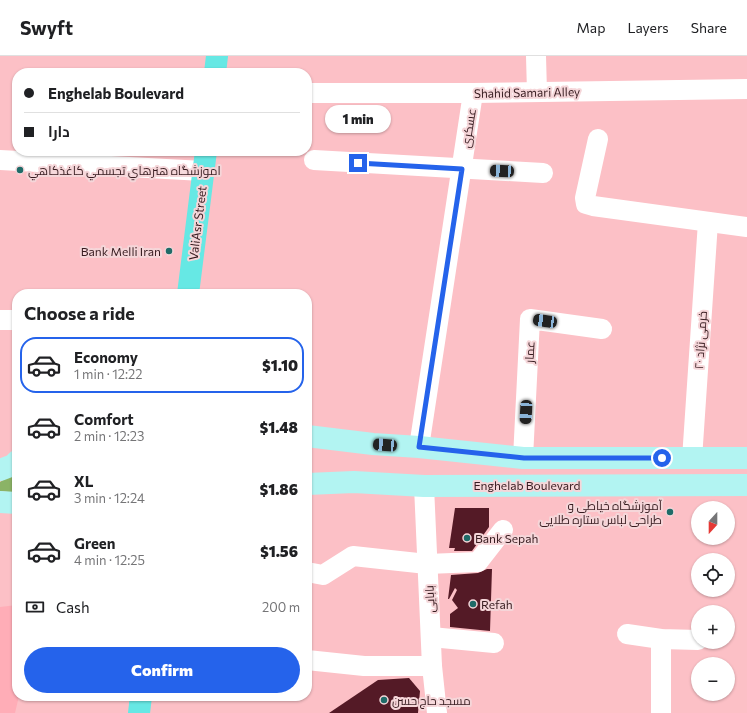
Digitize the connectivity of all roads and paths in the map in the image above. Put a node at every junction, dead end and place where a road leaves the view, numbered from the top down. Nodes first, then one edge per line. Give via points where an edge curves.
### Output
1 (217, 56) edge
2 (536, 56) edge
3 (216, 68) edge
4 (747, 88) edge
5 (537, 92) junction
6 (312, 93) edge
7 (473, 93) junction
8 (598, 140) dead end
9 (0, 160) edge
10 (314, 160) dead end
11 (204, 161) edge
12 (462, 169) junction
13 (543, 173) dead end
14 (708, 222) junction
15 (747, 227) edge
16 (189, 289) edge
17 (0, 320) edge
18 (12, 320) edge
19 (602, 329) dead end
20 (312, 437) edge
21 (419, 447) junction
22 (524, 458) junction
23 (692, 458) junction
24 (747, 458) edge
25 (12, 465) edge
26 (0, 470) edge
27 (312, 484) edge
28 (747, 485) edge
29 (424, 486) junction
30 (0, 502) edge
31 (12, 503) edge
32 (503, 530) dead end
33 (427, 564) junction
34 (312, 573) edge
35 (627, 634) dead end
36 (431, 637) junction
37 (662, 638) junction
38 (691, 640) edge
39 (494, 643) dead end
40 (312, 661) edge
41 (432, 666) junction
42 (140, 701) edge
43 (139, 713) edge
44 (437, 713) edge
45 (661, 713) edge

1 - 3 main road
2 - 5 street
4 - 5 street, Shahid Samari Alley
5 - 7 street, Shahid Samari Alley
6 - 7 street, Shahid Samari Alley
7 - 12 street, عسکری
8 - 14 street via 584,198 586,204
9 - 11 street
10 - 12 street
11 - 16 main road, ValiAsr Street
12 - 13 street
12 - 21 street, عسکری
14 - 15 street
14 - 23 street, خرمی نژاد ۲۰
17 - 18 street
19 - 22 street, عمار via 530,319
20 - 21 main road
21 - 22 main road
22 - 23 main road
23 - 24 main road
25 - 26 main road
27 - 29 main road, Enghelab Boulevard via 354,482
28 - 29 main road, Enghelab Boulevard
29 - 33 street, بابایی
30 - 31 main road
32 - 33 street via 478,562
33 - 34 street via 353,556 323,575
33 - 36 street, بابایی
35 - 37 street
36 - 39 street
36 - 41 street, بابایی
37 - 38 street
37 - 45 street
40 - 41 street via 364,666
41 - 44 street, بابایی
42 - 43 main road

